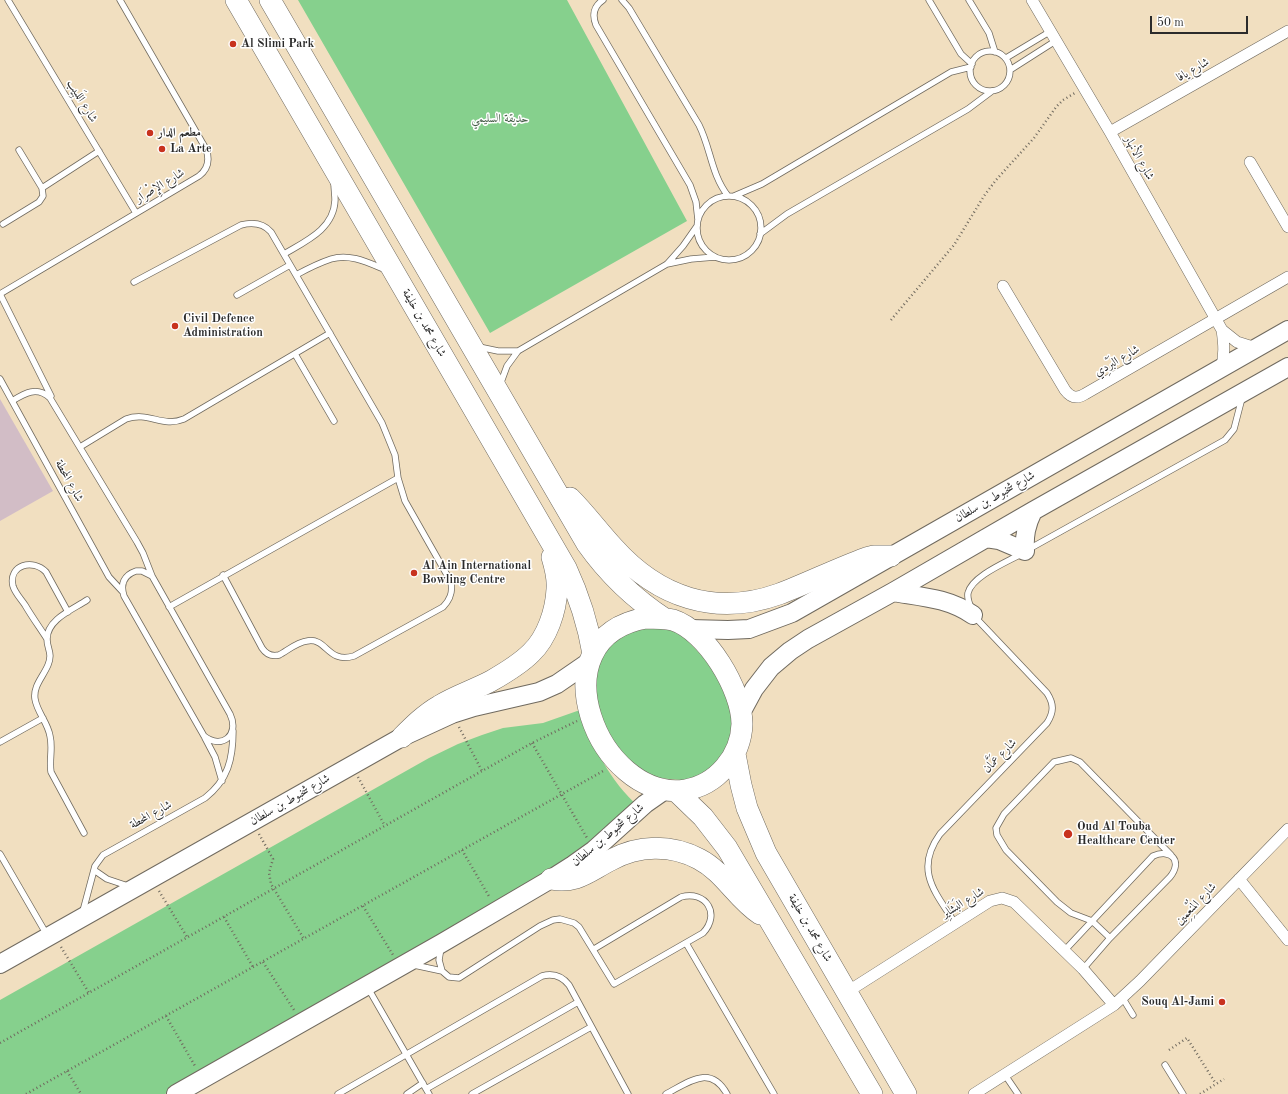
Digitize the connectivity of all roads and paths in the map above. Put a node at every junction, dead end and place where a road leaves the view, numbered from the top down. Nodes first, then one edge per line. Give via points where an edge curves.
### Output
1 (8, 0) edge
2 (120, 0) edge
3 (236, 0) edge
4 (270, 0) edge
5 (603, 0) edge
6 (622, 0) edge
7 (929, 0) edge
8 (969, 0) edge
9 (1032, 0) edge
10 (1288, 31) edge
11 (1054, 36) junction
12 (995, 52) junction
13 (1006, 58) junction
14 (971, 65) junction
15 (1010, 70) junction
16 (1084, 88) junction
17 (992, 91) junction
18 (1110, 132) junction
19 (19, 150) dead end
20 (99, 151) junction
21 (1250, 162) dead end
22 (333, 167) junction
23 (42, 188) junction
24 (728, 196) junction
25 (734, 196) junction
26 (136, 213) junction
27 (698, 220) junction
28 (3, 224) dead end
29 (697, 226) junction
30 (1288, 227) edge
31 (760, 234) junction
32 (284, 254) junction
33 (715, 257) junction
34 (667, 264) junction
35 (290, 265) junction
36 (395, 274) junction
37 (296, 275) junction
38 (1288, 278) edge
39 (134, 282) dead end
40 (1003, 286) dead end
41 (0, 294) edge
42 (237, 295) dead end
43 (1215, 319) junction
44 (891, 320) dead end
45 (1222, 330) junction
46 (1288, 330) edge
47 (330, 333) junction
48 (470, 344) junction
49 (1256, 348) junction
50 (518, 350) junction
51 (295, 354) junction
52 (1288, 356) edge
53 (1288, 367) edge
54 (1220, 369) junction
55 (0, 379) edge
56 (1265, 380) junction
57 (499, 393) junction
58 (1244, 393) junction
59 (12, 400) junction
60 (53, 402) junction
61 (334, 421) dead end
62 (80, 447) junction
63 (548, 477) junction
64 (398, 478) junction
65 (1033, 511) junction
66 (544, 529) junction
67 (986, 538) junction
68 (1025, 552) junction
69 (891, 556) junction
70 (223, 575) junction
71 (152, 576) junction
72 (122, 591) junction
73 (893, 592) junction
74 (87, 600) dead end
75 (169, 607) junction
76 (68, 612) junction
77 (973, 616) junction
78 (665, 619) junction
79 (690, 629) junction
80 (47, 639) junction
81 (591, 658) junction
82 (741, 713) junction
83 (452, 714) junction
84 (590, 715) junction
85 (42, 718) junction
86 (233, 730) junction
87 (204, 736) junction
88 (402, 737) junction
89 (0, 742) edge
90 (532, 743) junction
91 (735, 754) junction
92 (618, 762) junction
93 (351, 766) junction
94 (482, 771) junction
95 (222, 781) junction
96 (670, 790) junction
97 (562, 794) junction
98 (251, 822) junction
99 (385, 826) junction
100 (1288, 829) edge
101 (84, 833) dead end
102 (462, 850) junction
103 (594, 850) junction
104 (0, 854) edge
105 (1171, 855) junction
106 (94, 870) junction
107 (551, 879) junction
108 (1239, 879) junction
109 (144, 882) junction
110 (273, 889) junction
111 (363, 906) junction
112 (497, 911) junction
113 (224, 917) junction
114 (769, 918) junction
115 (80, 919) junction
116 (1092, 921) junction
117 (955, 923) junction
118 (50, 935) junction
119 (187, 937) junction
120 (1110, 938) junction
121 (304, 939) junction
122 (1288, 940) edge
123 (442, 943) junction
124 (686, 943) junction
125 (594, 949) junction
126 (1065, 950) junction
127 (263, 962) junction
128 (0, 964) edge
129 (403, 965) junction
130 (253, 967) junction
131 (1084, 969) junction
132 (442, 971) junction
133 (367, 986) junction
134 (847, 992) junction
135 (89, 993) junction
136 (1118, 1001) junction
137 (578, 1002) junction
138 (166, 1016) junction
139 (1133, 1016) dead end
140 (301, 1023) junction
141 (591, 1026) junction
142 (0, 1043) edge
143 (1169, 1050) dead end
144 (407, 1055) junction
145 (1165, 1065) dead end
146 (67, 1071) junction
147 (1005, 1075) junction
148 (202, 1079) junction
149 (1224, 1079) dead end
150 (423, 1083) junction
151 (1216, 1084) junction
152 (428, 1092) edge
153 (674, 1092) edge
154 (26, 1094) edge
155 (81, 1094) edge
156 (176, 1094) edge
157 (338, 1094) edge
158 (407, 1094) edge
159 (472, 1094) edge
160 (628, 1094) edge
161 (666, 1094) edge
162 (727, 1094) edge
163 (774, 1094) edge
164 (872, 1094) edge
165 (906, 1094) edge
166 (974, 1094) edge
167 (1018, 1094) edge
168 (1183, 1094) edge
169 (1200, 1094) edge

1 - 20 lane, شارع اللَبِيب
2 - 26 lane, شارع الإِصْرَار via 206,149 209,159 199,176
3 - 22 highway, شارع محمد بن خليفة
4 - 48 highway
5 - 27 lane via 594,11 596,25 690,185 696,202
6 - 24 lane via 699,125 716,175
7 - 14 lane via 960,54
8 - 12 lane via 992,39
9 - 11 street, شارع الأنهار
10 - 18 street, شارع يافا
11 - 13 lane
11 - 15 lane
11 - 16 street, شارع الأنهار
12 - 13 lane
12 - 14 lane via 979,55
13 - 15 lane
14 - 17 lane via 975,84
14 - 25 lane via 951,72 766,182
15 - 17 lane via 1003,87
16 - 18 street, شارع الأنهار
16 - 44 path via 1056,107 1034,138 984,196 963,232 944,257
17 - 31 lane via 968,109 788,214
18 - 43 street, شارع الأنهار
19 - 23 lane
20 - 23 lane
20 - 26 lane, شارع اللَبِيب
21 - 30 street
22 - 32 lane via 335,200 329,221 322,230
22 - 36 highway, شارع محمد بن خليفة
23 - 28 lane via 43,196 39,202
24 - 25 lane
24 - 27 lane via 709,203 700,213
25 - 31 lane via 744,199 758,214
26 - 41 lane, شارع الإِصْرَار
27 - 29 lane
29 - 33 lane via 701,245
29 - 34 lane
31 - 33 lane via 757,243 744,256 734,260
32 - 35 lane
32 - 39 lane via 266,226 246,223
33 - 34 lane
34 - 50 lane
35 - 37 lane
35 - 42 lane
36 - 37 lane via 347,257 330,259
36 - 66 highway, شارع محمد بن خليفة
37 - 47 lane
38 - 43 street, شارع البَرْدِي
40 - 43 street, شارع البَرْدِي via 1065,390 1074,398 1080,397
41 - 60 lane, شارع المحطة
43 - 45 street, شارع الأنهار
45 - 49 street, شارع الأنهار via 1238,342
45 - 54 street, شارع الأنهار via 1224,354
46 - 49 main road, شارع شخبوط بن سلطان
47 - 51 lane
47 - 64 lane via 384,429 395,455
48 - 50 lane via 498,351
48 - 57 highway
49 - 54 main road, شارع شخبوط بن سلطان
50 - 57 lane via 503,375
51 - 61 lane
51 - 62 lane via 184,419 168,422 148,417 133,417
52 - 56 main road
53 - 56 main road
54 - 69 main road, شارع شخبوط بن سلطان
55 - 59 lane, شارع المحطة
56 - 58 main road
57 - 63 highway
58 - 65 main road
58 - 68 lane via 1234,429 1225,440
59 - 60 lane via 37,391 46,394
59 - 72 lane, شارع المحطة via 109,577
60 - 62 lane, شارع المحطة
62 - 71 lane, شارع المحطة via 137,542
63 - 69 highway via 571,498 635,569 666,590 687,598 715,603 761,599 866,558
63 - 78 highway via 598,559 626,590
64 - 70 lane
64 - 70 lane via 405,501 451,582 452,592 449,600 431,614 349,657 333,655 323,645 311,640 275,656 264,651
65 - 67 main road
65 - 68 main road via 1026,524
66 - 81 highway, شارع محمد بن خليفة via 566,568 580,601 586,618
66 - 88 highway via 555,568 557,590 550,622 542,638 532,652 517,665 491,681 439,706
67 - 68 main road via 999,540
67 - 73 main road
68 - 77 lane via 971,585 968,600
69 - 79 main road, شارع شخبوط بن سلطان via 792,613 772,621 749,629
70 - 75 lane
71 - 72 lane via 142,570 130,572 123,580
71 - 75 lane, شارع المحطة
72 - 87 lane, شارع المحطة
73 - 77 main road via 941,600 954,604
73 - 82 main road via 790,651 771,667
74 - 76 lane
75 - 86 lane, شارع المحطة via 230,714 234,724
76 - 80 lane via 50,627
76 - 80 lane via 43,568 27,564 17,570 13,580 15,591
77 - 117 lane, شارع عَمَّان via 1047,693 1053,708 1047,723 932,845 928,857 930,879 936,894
78 - 79 highway
78 - 81 highway via 646,618 628,623 604,638
79 - 82 highway via 708,647 722,667
80 - 85 lane via 50,658 40,678 35,698
81 - 83 main road, شارع شخبوط بن سلطان via 557,684 539,692
81 - 84 highway via 585,690
82 - 91 highway via 741,734
83 - 88 main road, شارع شخبوط بن سلطان
83 - 94 path
84 - 90 path
84 - 92 highway via 600,739
85 - 89 lane
85 - 101 lane via 50,735 51,772
86 - 87 lane via 223,741 212,741
86 - 95 lane, شارع المحطة via 232,756
87 - 95 lane, شارع المحطة via 215,758
88 - 93 main road, شارع شخبوط بن سلطان
90 - 94 path
90 - 97 path
91 - 96 highway via 722,771 710,780 696,787
91 - 134 highway, شارع محمد بن خليفة via 747,808 766,853
92 - 96 highway via 645,784
92 - 97 path
93 - 98 main road, شارع شخبوط بن سلطان
93 - 99 path
94 - 99 path
95 - 106 lane, شارع المحطة via 205,798 104,855
96 - 103 main road, شارع شخبوط بن سلطان via 639,809
96 - 114 highway via 694,808 716,832
97 - 102 path
97 - 103 path
98 - 109 main road, شارع شخبوط بن سلطان
98 - 110 path via 273,859 269,873
99 - 110 path
100 - 108 street, شارع المُنْعِمِين
102 - 111 path
102 - 112 path
103 - 107 main road, شارع شخبوط بن سلطان
104 - 118 lane
105 - 116 lane via 1160,853 1153,856
105 - 116 lane via 1080,762 1071,758 1054,762 1004,814 996,828 997,835 1006,850 1058,902 1071,912
105 - 120 lane via 1176,866 1174,872
106 - 109 lane via 107,880 121,885
106 - 115 lane, شارع المحطة
107 - 112 main road, شارع شخبوط بن سلطان
107 - 114 highway via 565,881 579,878 632,851 655,848 672,850 689,854 709,865 741,898
108 - 122 street
108 - 136 street, شارع المُنْعِمِين
109 - 115 main road, شارع شخبوط بن سلطان
109 - 119 path
110 - 113 path
110 - 121 path
111 - 121 path
111 - 129 path
112 - 123 main road, شارع شخبوط بن سلطان
113 - 119 path
113 - 130 path
114 - 164 highway
115 - 118 main road, شارع شخبوط بن سلطان
116 - 120 lane
116 - 126 lane
117 - 126 street, شارع البَشَايِر via 990,901 1008,899
117 - 134 street, شارع البَشَايِر
118 - 128 main road, شارع شخبوط بن سلطان
118 - 135 path
119 - 135 path
120 - 131 lane
121 - 127 path
123 - 129 main road, شارع شخبوط بن سلطان
123 - 132 lane
124 - 125 lane via 614,984
124 - 125 lane via 708,928 711,916 708,904 692,895 681,897
124 - 163 lane
125 - 132 lane via 579,927 567,920 553,920 464,976 454,978
126 - 131 street, شارع البَشَايِر
127 - 130 path
127 - 140 path
129 - 132 lane
129 - 133 main road, شارع شخبوط بن سلطان
130 - 138 path
131 - 136 street, شارع البَشَايِر
133 - 140 main road, شارع شخبوط بن سلطان
133 - 144 lane
134 - 165 highway, شارع محمد بن خليفة
135 - 142 path
136 - 139 lane
136 - 147 street, شارع المُنْعِمِين
137 - 141 lane
137 - 144 lane via 565,980 560,977 542,976
137 - 152 lane
138 - 146 path
138 - 148 path
140 - 148 main road, شارع شخبوط بن سلطان
141 - 159 lane
141 - 160 lane
143 - 151 path via 1187,1038
144 - 150 lane
144 - 157 lane
145 - 168 lane
146 - 154 path
146 - 155 path
147 - 166 street, شارع المُنْعِمِين
147 - 167 lane
148 - 156 main road, شارع شخبوط بن سلطان
149 - 151 path
150 - 152 lane
150 - 158 lane
151 - 169 path
153 - 161 lane
153 - 162 lane via 695,1078 705,1077 716,1080

